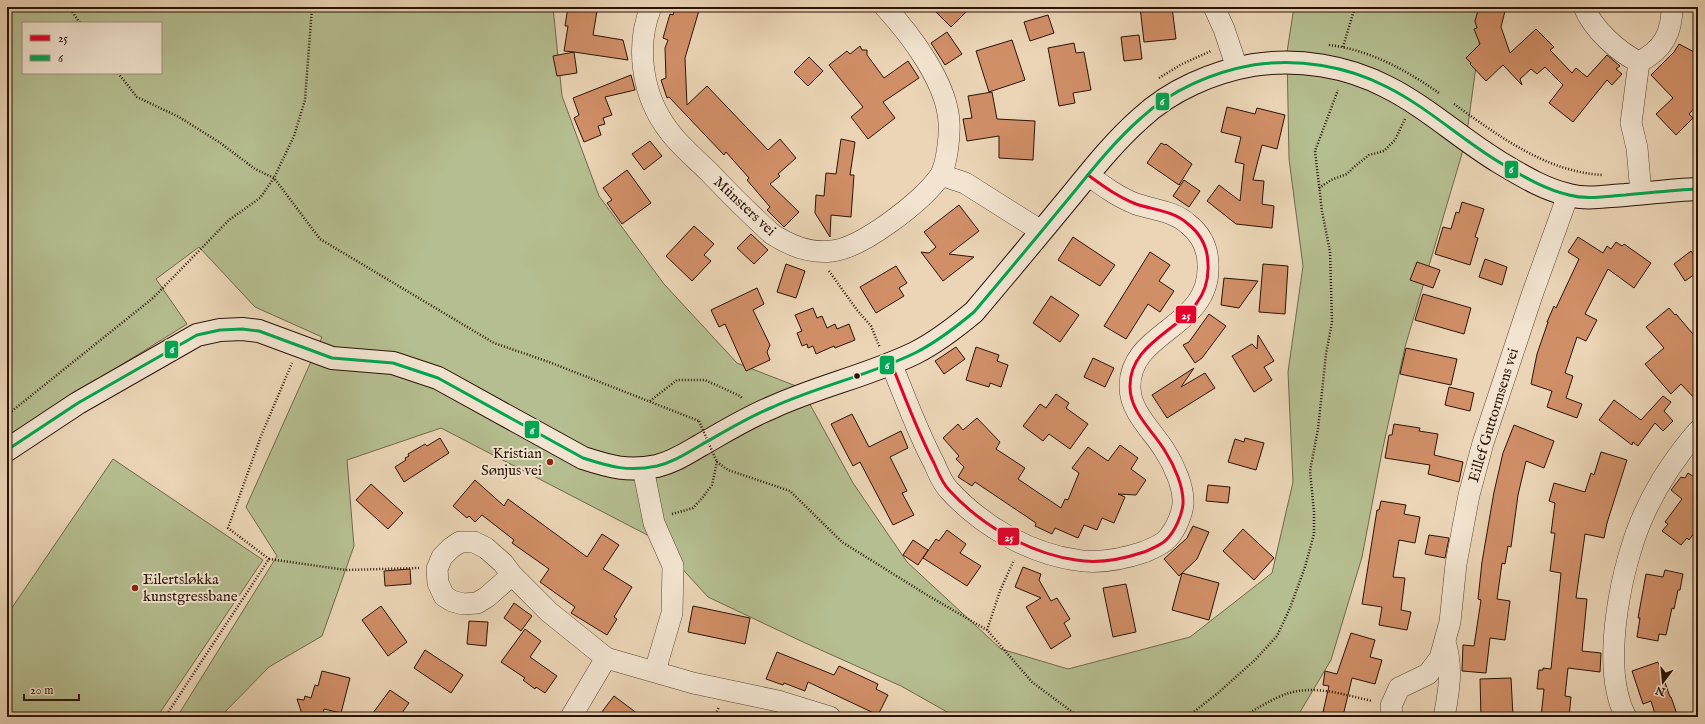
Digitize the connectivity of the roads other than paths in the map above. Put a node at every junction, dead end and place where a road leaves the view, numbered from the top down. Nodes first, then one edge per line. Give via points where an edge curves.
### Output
1 (651, 7) edge
2 (885, 7) edge
3 (1214, 7) edge
4 (1584, 7) edge
5 (1672, 7) edge
6 (1640, 62) junction
7 (1237, 68) junction
8 (940, 175) junction
9 (1088, 175) junction
10 (1698, 188) edge
11 (1641, 193) junction
12 (1568, 195) junction
13 (1041, 231) junction
14 (886, 352) junction
15 (1698, 431) edge
16 (7, 450) edge
17 (643, 468) junction
18 (512, 575) junction
19 (1445, 642) junction
20 (606, 658) junction
21 (655, 671) junction
22 (1392, 711) edge
23 (571, 717) edge
24 (830, 717) edge
25 (1444, 717) edge
26 (1626, 717) edge

1 - 8 street, Münsters vei via 644,33 643,63 650,97 669,131 772,234 786,243 823,251 851,247 901,215
2 - 8 street, Münsters vei via 912,40 945,98 949,136
3 - 7 street
4 - 6 street via 1598,29 1617,47
5 - 6 street via 1672,21 1664,40 1652,56
6 - 11 street via 1631,123 1637,148
7 - 9 street via 1209,77 1165,98 1140,118
7 - 12 street via 1269,63 1302,63 1346,70 1389,88 1529,180
8 - 13 street via 965,183
9 - 13 street
9 - 14 street via 1112,192 1135,203 1182,218 1201,237 1208,253 1209,272 1205,290 1198,304 1151,344 1137,360 1132,371 1131,400 1169,458 1180,482 1183,504 1178,521 1167,540 1126,558 1077,561 1022,543 993,528 971,512 946,488 921,440
10 - 11 street
11 - 12 street via 1581,197
12 - 19 street, Eillef Guttormsens vei via 1483,443 1469,495
13 - 14 street via 974,312 953,330 928,346
14 - 17 street via 815,390 772,407 682,457 659,466
15 - 26 street via 1686,444 1646,509 1626,569 1615,620 1614,653 1616,685 1620,706
16 - 17 street via 78,403 197,335 242,329 259,331 332,358 393,363 410,368 438,378 583,458 624,469
17 - 21 street via 654,523 673,566 672,614
18 - 18 street via 486,548 474,542 460,542 451,548 442,557 437,569 438,583 444,596 463,604 477,603
18 - 20 street via 550,612
19 - 22 street, Eillef Guttormsens vei via 1440,658 1428,674 1399,688
19 - 25 street, Eillef Guttormsens vei via 1449,653 1450,679
20 - 21 street
20 - 23 street
21 - 24 street via 778,701

